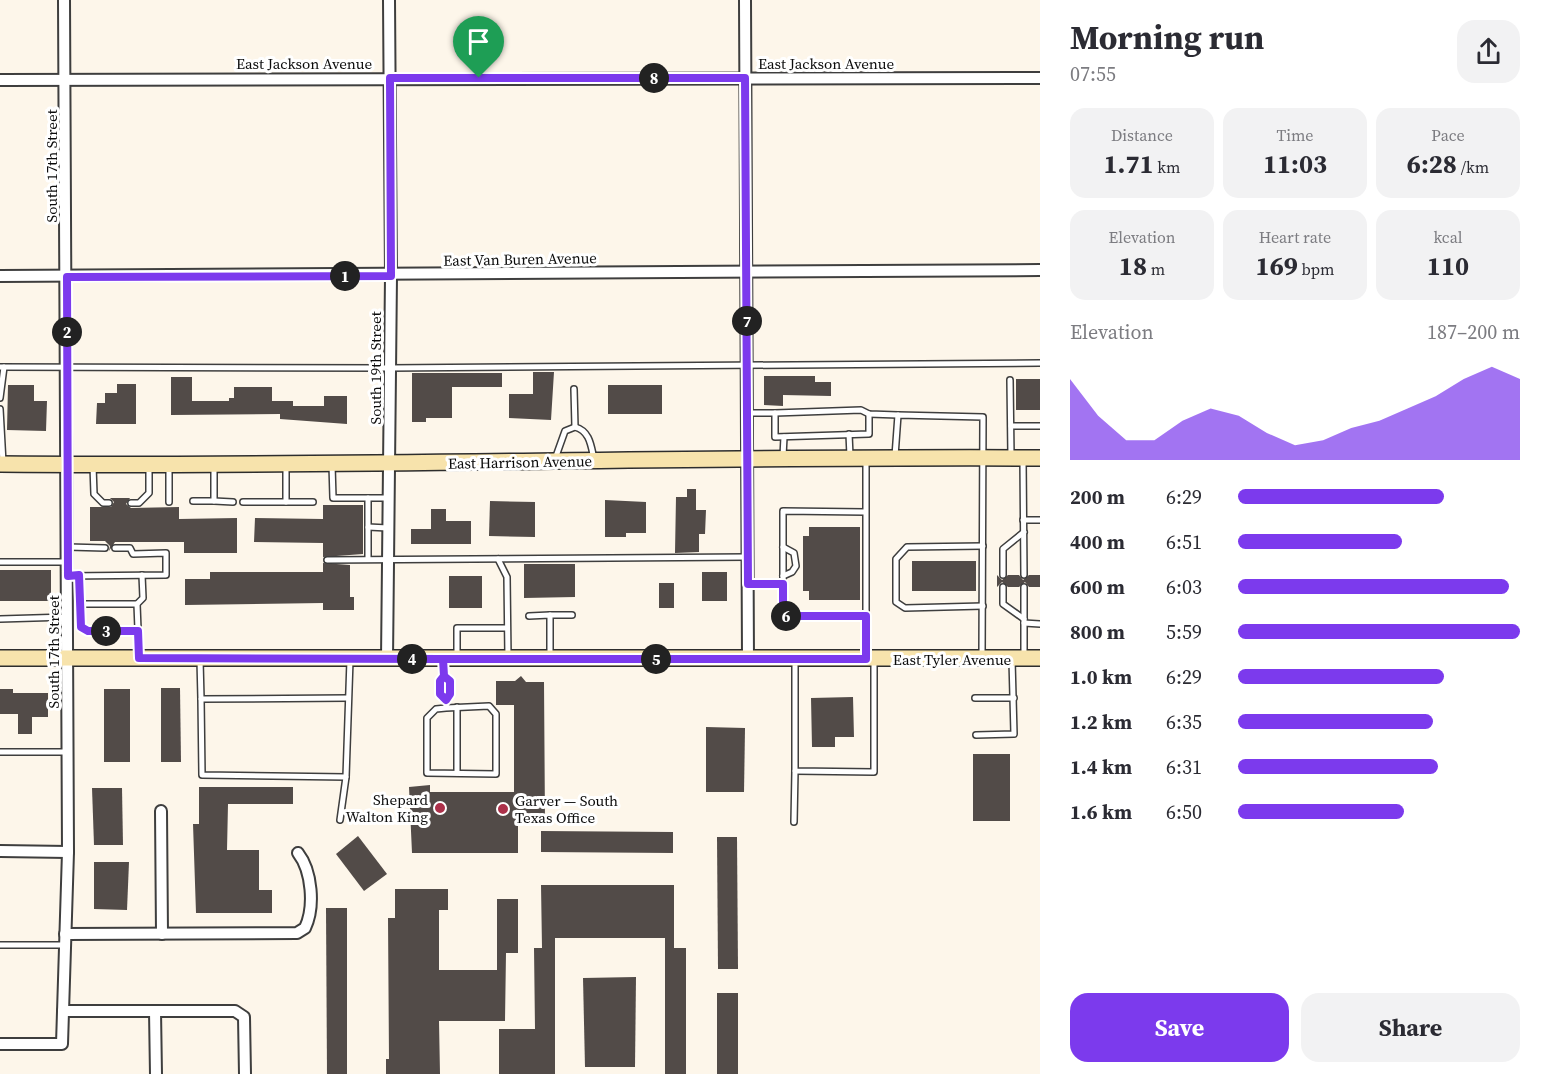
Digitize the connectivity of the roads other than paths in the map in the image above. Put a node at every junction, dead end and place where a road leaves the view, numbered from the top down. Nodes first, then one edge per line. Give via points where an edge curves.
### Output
1 (64, 0) edge
2 (389, 0) edge
3 (745, 0) edge
4 (390, 78) junction
5 (745, 78) junction
6 (1040, 78) edge
7 (66, 79) junction
8 (0, 80) edge
9 (1040, 270) edge
10 (747, 272) junction
11 (0, 276) edge
12 (391, 276) junction
13 (67, 277) junction
14 (1040, 363) edge
15 (747, 366) junction
16 (2, 367) edge
17 (67, 367) junction
18 (390, 368) junction
19 (1011, 380) dead end
20 (574, 389) dead end
21 (0, 398) edge
22 (0, 409) edge
23 (747, 413) junction
24 (775, 413) junction
25 (868, 414) junction
26 (898, 416) junction
27 (1011, 426) junction
28 (1040, 426) edge
29 (575, 428) junction
30 (1, 430) edge
31 (849, 434) junction
32 (784, 437) junction
33 (783, 457) junction
34 (858, 457) junction
35 (895, 457) junction
36 (983, 457) junction
37 (1017, 457) junction
38 (1040, 458) edge
39 (747, 459) junction
40 (554, 461) junction
41 (594, 461) junction
42 (1, 464) edge
43 (169, 464) junction
44 (214, 464) junction
45 (286, 464) junction
46 (332, 464) junction
47 (390, 464) junction
48 (68, 465) junction
49 (93, 465) junction
50 (149, 465) junction
51 (368, 498) junction
52 (389, 498) junction
53 (193, 501) dead end
54 (214, 501) junction
55 (168, 502) dead end
56 (233, 502) dead end
57 (243, 502) dead end
58 (286, 502) junction
59 (313, 502) dead end
60 (109, 503) dead end
61 (130, 503) dead end
62 (865, 512) junction
63 (1023, 520) junction
64 (1040, 520) edge
65 (368, 527) junction
66 (388, 528) junction
67 (1024, 531) junction
68 (983, 546) junction
69 (68, 547) junction
70 (783, 547) junction
71 (105, 548) dead end
72 (115, 548) dead end
73 (747, 557) junction
74 (368, 559) junction
75 (388, 559) junction
76 (498, 559) junction
77 (327, 560) dead end
78 (0, 562) edge
79 (68, 562) junction
80 (74, 575) junction
81 (142, 575) junction
82 (1003, 575) dead end
83 (1024, 575) dead end
84 (783, 576) junction
85 (748, 584) junction
86 (783, 584) junction
87 (1003, 587) dead end
88 (1024, 587) dead end
89 (80, 604) junction
90 (137, 604) junction
91 (982, 606) junction
92 (550, 615) junction
93 (572, 615) dead end
94 (529, 616) dead end
95 (866, 616) junction
96 (68, 617) junction
97 (0, 619) edge
98 (1024, 621) junction
99 (1040, 624) edge
100 (507, 628) junction
101 (138, 631) junction
102 (0, 658) edge
103 (68, 658) junction
104 (139, 658) junction
105 (200, 658) junction
106 (1026, 658) edge
107 (350, 659) junction
108 (387, 659) junction
109 (450, 659) junction
110 (508, 659) junction
111 (549, 659) junction
112 (748, 659) junction
113 (795, 659) junction
114 (870, 659) junction
115 (982, 659) junction
116 (444, 676) junction
117 (348, 698) junction
118 (975, 698) dead end
119 (1014, 698) junction
120 (201, 699) junction
121 (446, 700) junction
122 (457, 707) junction
123 (446, 708) junction
124 (976, 735) dead end
125 (0, 752) edge
126 (68, 752) junction
127 (795, 771) junction
128 (457, 773) junction
129 (346, 777) junction
130 (160, 811) dead end
131 (340, 820) dead end
132 (794, 822) dead end
133 (0, 851) edge
134 (68, 852) junction
135 (298, 853) dead end
136 (162, 934) junction
137 (65, 939) junction
138 (0, 945) edge
139 (63, 1011) junction
140 (155, 1011) junction
141 (0, 1044) edge
142 (156, 1074) edge
143 (245, 1074) edge

1 - 7 street, South 17th Street
2 - 4 street, South 19th Street
3 - 5 street
4 - 5 street, East Jackson Avenue
4 - 7 street, East Jackson Avenue
4 - 12 street, South 19th Street
5 - 6 street, East Jackson Avenue
5 - 10 street
7 - 8 street, East Jackson Avenue
7 - 13 street, South 17th Street
9 - 10 street, East Van Buren Avenue
10 - 12 street, East Van Buren Avenue
10 - 15 street
11 - 13 street, East Van Buren Avenue
12 - 13 street, East Van Buren Avenue
12 - 18 street, South 19th Street
13 - 17 street, South 17th Street
14 - 15 lane
15 - 18 lane
15 - 23 street
16 - 17 lane
16 - 21 lane
17 - 18 lane
17 - 48 street, South 17th Street
18 - 47 street, South 19th Street
19 - 27 lane
20 - 29 lane
22 - 30 lane
23 - 24 lane
23 - 39 street
24 - 25 lane via 861,410
24 - 32 lane via 775,437
25 - 26 lane
25 - 31 lane via 868,434
26 - 35 lane
26 - 36 lane via 983,417
27 - 28 lane
27 - 37 lane
29 - 40 lane via 565,431
29 - 41 lane via 589,440
30 - 42 lane
31 - 32 lane
31 - 34 lane
32 - 33 lane
33 - 34 main road, East Harrison Avenue
33 - 39 main road, East Harrison Avenue
34 - 35 main road, East Harrison Avenue
34 - 62 lane
35 - 36 main road, East Harrison Avenue
36 - 37 main road, East Harrison Avenue
36 - 68 lane
37 - 38 main road, East Harrison Avenue
37 - 63 lane
39 - 41 main road, East Harrison Avenue
39 - 73 street
40 - 41 main road, East Harrison Avenue
40 - 47 main road, East Harrison Avenue
42 - 48 main road, East Harrison Avenue
43 - 44 main road, East Harrison Avenue
43 - 50 main road, East Harrison Avenue
43 - 55 lane
44 - 45 main road, East Harrison Avenue
44 - 54 lane
45 - 46 main road, East Harrison Avenue
45 - 58 lane
46 - 47 main road, East Harrison Avenue
46 - 51 lane via 333,498
47 - 52 street, South 19th Street
48 - 49 main road, East Harrison Avenue
48 - 69 street, South 17th Street
49 - 50 main road, East Harrison Avenue
49 - 60 lane via 94,494 103,503
50 - 61 lane via 149,493 139,503
51 - 52 lane
51 - 65 lane
52 - 66 street, South 19th Street
53 - 54 lane
54 - 56 lane
57 - 58 lane
58 - 59 lane
62 - 70 lane via 783,511
62 - 95 lane
63 - 64 lane
63 - 67 lane
65 - 66 lane
65 - 74 lane
66 - 75 street, South 19th Street
67 - 82 lane via 1003,549
67 - 83 lane
68 - 91 lane
68 - 91 lane via 907,547 896,559 897,602 905,608
69 - 71 lane
69 - 79 street, South 17th Street
70 - 84 lane
70 - 84 lane via 794,553 796,561 792,572
72 - 81 lane via 130,548 133,554 166,553 166,575
73 - 76 lane
73 - 85 street
74 - 75 lane
74 - 77 lane via 359,556
75 - 76 lane
75 - 108 street, South 19th Street
76 - 100 lane via 507,577
78 - 79 lane
79 - 80 street, South 17th Street
80 - 81 lane
80 - 89 lane
80 - 96 street, South 17th Street
81 - 90 lane via 143,598
84 - 86 lane
85 - 86 lane
85 - 112 street
86 - 95 lane via 783,616
87 - 98 lane via 1003,604
88 - 98 lane
89 - 90 lane
89 - 101 lane via 81,627 88,631
90 - 101 lane
91 - 115 lane
92 - 93 lane
92 - 94 lane
92 - 111 lane
95 - 114 lane
96 - 97 lane
96 - 103 street, South 17th Street
98 - 99 lane
98 - 106 lane
100 - 109 lane via 457,628
100 - 110 lane
101 - 104 lane
102 - 103 main road, East Tyler Avenue
103 - 104 main road, East Tyler Avenue
103 - 126 street, South 17th Street
104 - 105 main road, East Tyler Avenue
105 - 107 main road, East Tyler Avenue
105 - 120 lane
106 - 115 main road, East Tyler Avenue
106 - 119 lane
107 - 108 main road, East Tyler Avenue
107 - 117 lane
108 - 109 main road, East Tyler Avenue
109 - 110 main road, East Tyler Avenue
109 - 116 lane
110 - 111 main road, East Tyler Avenue
111 - 112 main road, East Tyler Avenue
112 - 113 main road, East Tyler Avenue
113 - 114 main road, East Tyler Avenue
113 - 127 lane
114 - 115 main road, East Tyler Avenue
114 - 127 lane via 874,772
116 - 121 lane via 440,694
116 - 121 lane via 450,681
117 - 120 lane
117 - 129 lane
118 - 119 lane
119 - 124 lane via 1014,734
120 - 129 lane via 202,775
121 - 123 lane
122 - 123 lane
122 - 128 lane
122 - 128 lane via 489,706 496,714 496,774
123 - 128 lane via 436,709 427,718 427,773
125 - 126 lane
126 - 134 street, South 17th Street
127 - 132 lane
129 - 131 lane
130 - 136 street
133 - 134 street
134 - 137 street, South 17th Street
135 - 136 street via 308,870 309,914 305,928 297,933
136 - 137 street
137 - 138 lane
137 - 139 street, South 17th Street
139 - 140 street
139 - 141 street, South 17th Street via 62,1044
140 - 142 street
140 - 143 street via 235,1011 244,1017

